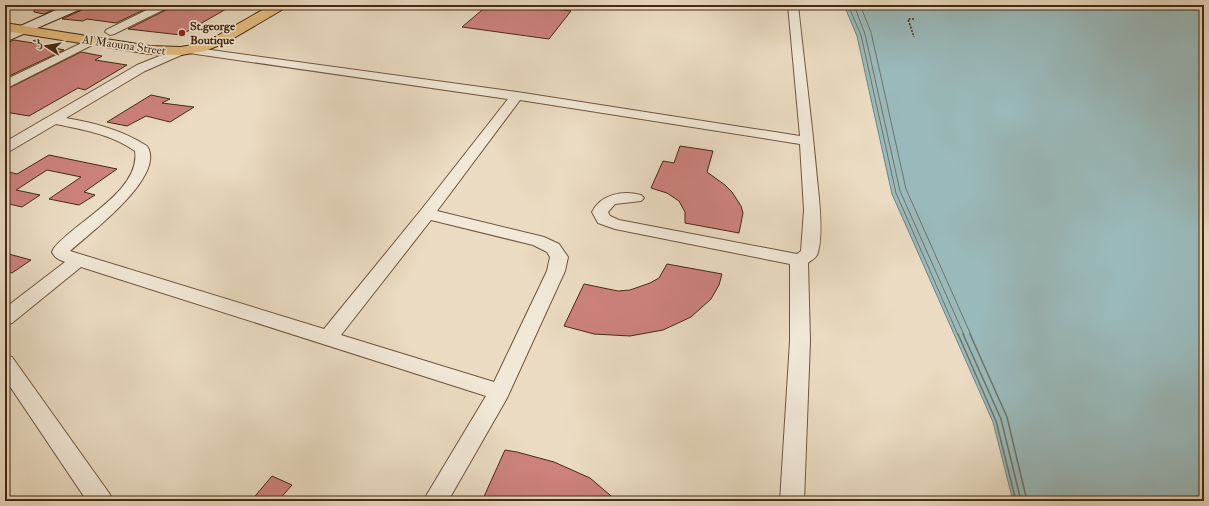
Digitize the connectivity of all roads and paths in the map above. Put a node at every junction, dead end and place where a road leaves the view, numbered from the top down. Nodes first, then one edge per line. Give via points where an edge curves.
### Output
1 (78, 5) edge
2 (165, 5) edge
3 (254, 5) edge
4 (280, 5) edge
5 (793, 5) edge
6 (5, 17) edge
7 (914, 19) dead end
8 (40, 22) junction
9 (5, 27) edge
10 (23, 30) junction
11 (110, 32) junction
12 (914, 37) dead end
13 (5, 38) edge
14 (92, 41) junction
15 (134, 47) junction
16 (185, 50) junction
17 (140, 68) junction
18 (5, 85) edge
19 (517, 96) junction
20 (53, 119) junction
21 (807, 141) junction
22 (5, 148) edge
23 (636, 198) dead end
24 (427, 214) junction
25 (78, 260) junction
26 (799, 260) junction
27 (5, 318) edge
28 (328, 338) junction
29 (5, 363) edge
30 (500, 392) junction
31 (101, 501) edge
32 (435, 501) edge
33 (792, 501) edge

1 - 8 street
2 - 11 street
3 - 11 highway via 206,33 190,39 169,41
4 - 16 highway, Al Maouna Street via 222,39
5 - 21 street
6 - 8 highway
7 - 12 path via 908,18
8 - 10 street
8 - 11 highway
9 - 10 highway, Al Maouna Street
10 - 13 street
10 - 14 highway, Al Maouna Street
14 - 15 highway, Al Maouna Street
14 - 18 street
15 - 16 highway, Al Maouna Street via 166,52
15 - 17 street via 145,54 145,60
16 - 17 street
16 - 19 street
17 - 20 street
19 - 21 street
19 - 24 street
20 - 22 street
20 - 25 street via 111,132 142,149 143,162 135,180 117,201 60,252
21 - 26 street via 813,217 812,242 809,254
23 - 26 street via 611,199 603,205 600,212 604,219 615,224
24 - 28 street
24 - 30 street via 538,241 553,248 559,257 556,271
25 - 27 street
25 - 28 street
26 - 33 street via 800,341
28 - 30 street
29 - 31 street
30 - 32 street

